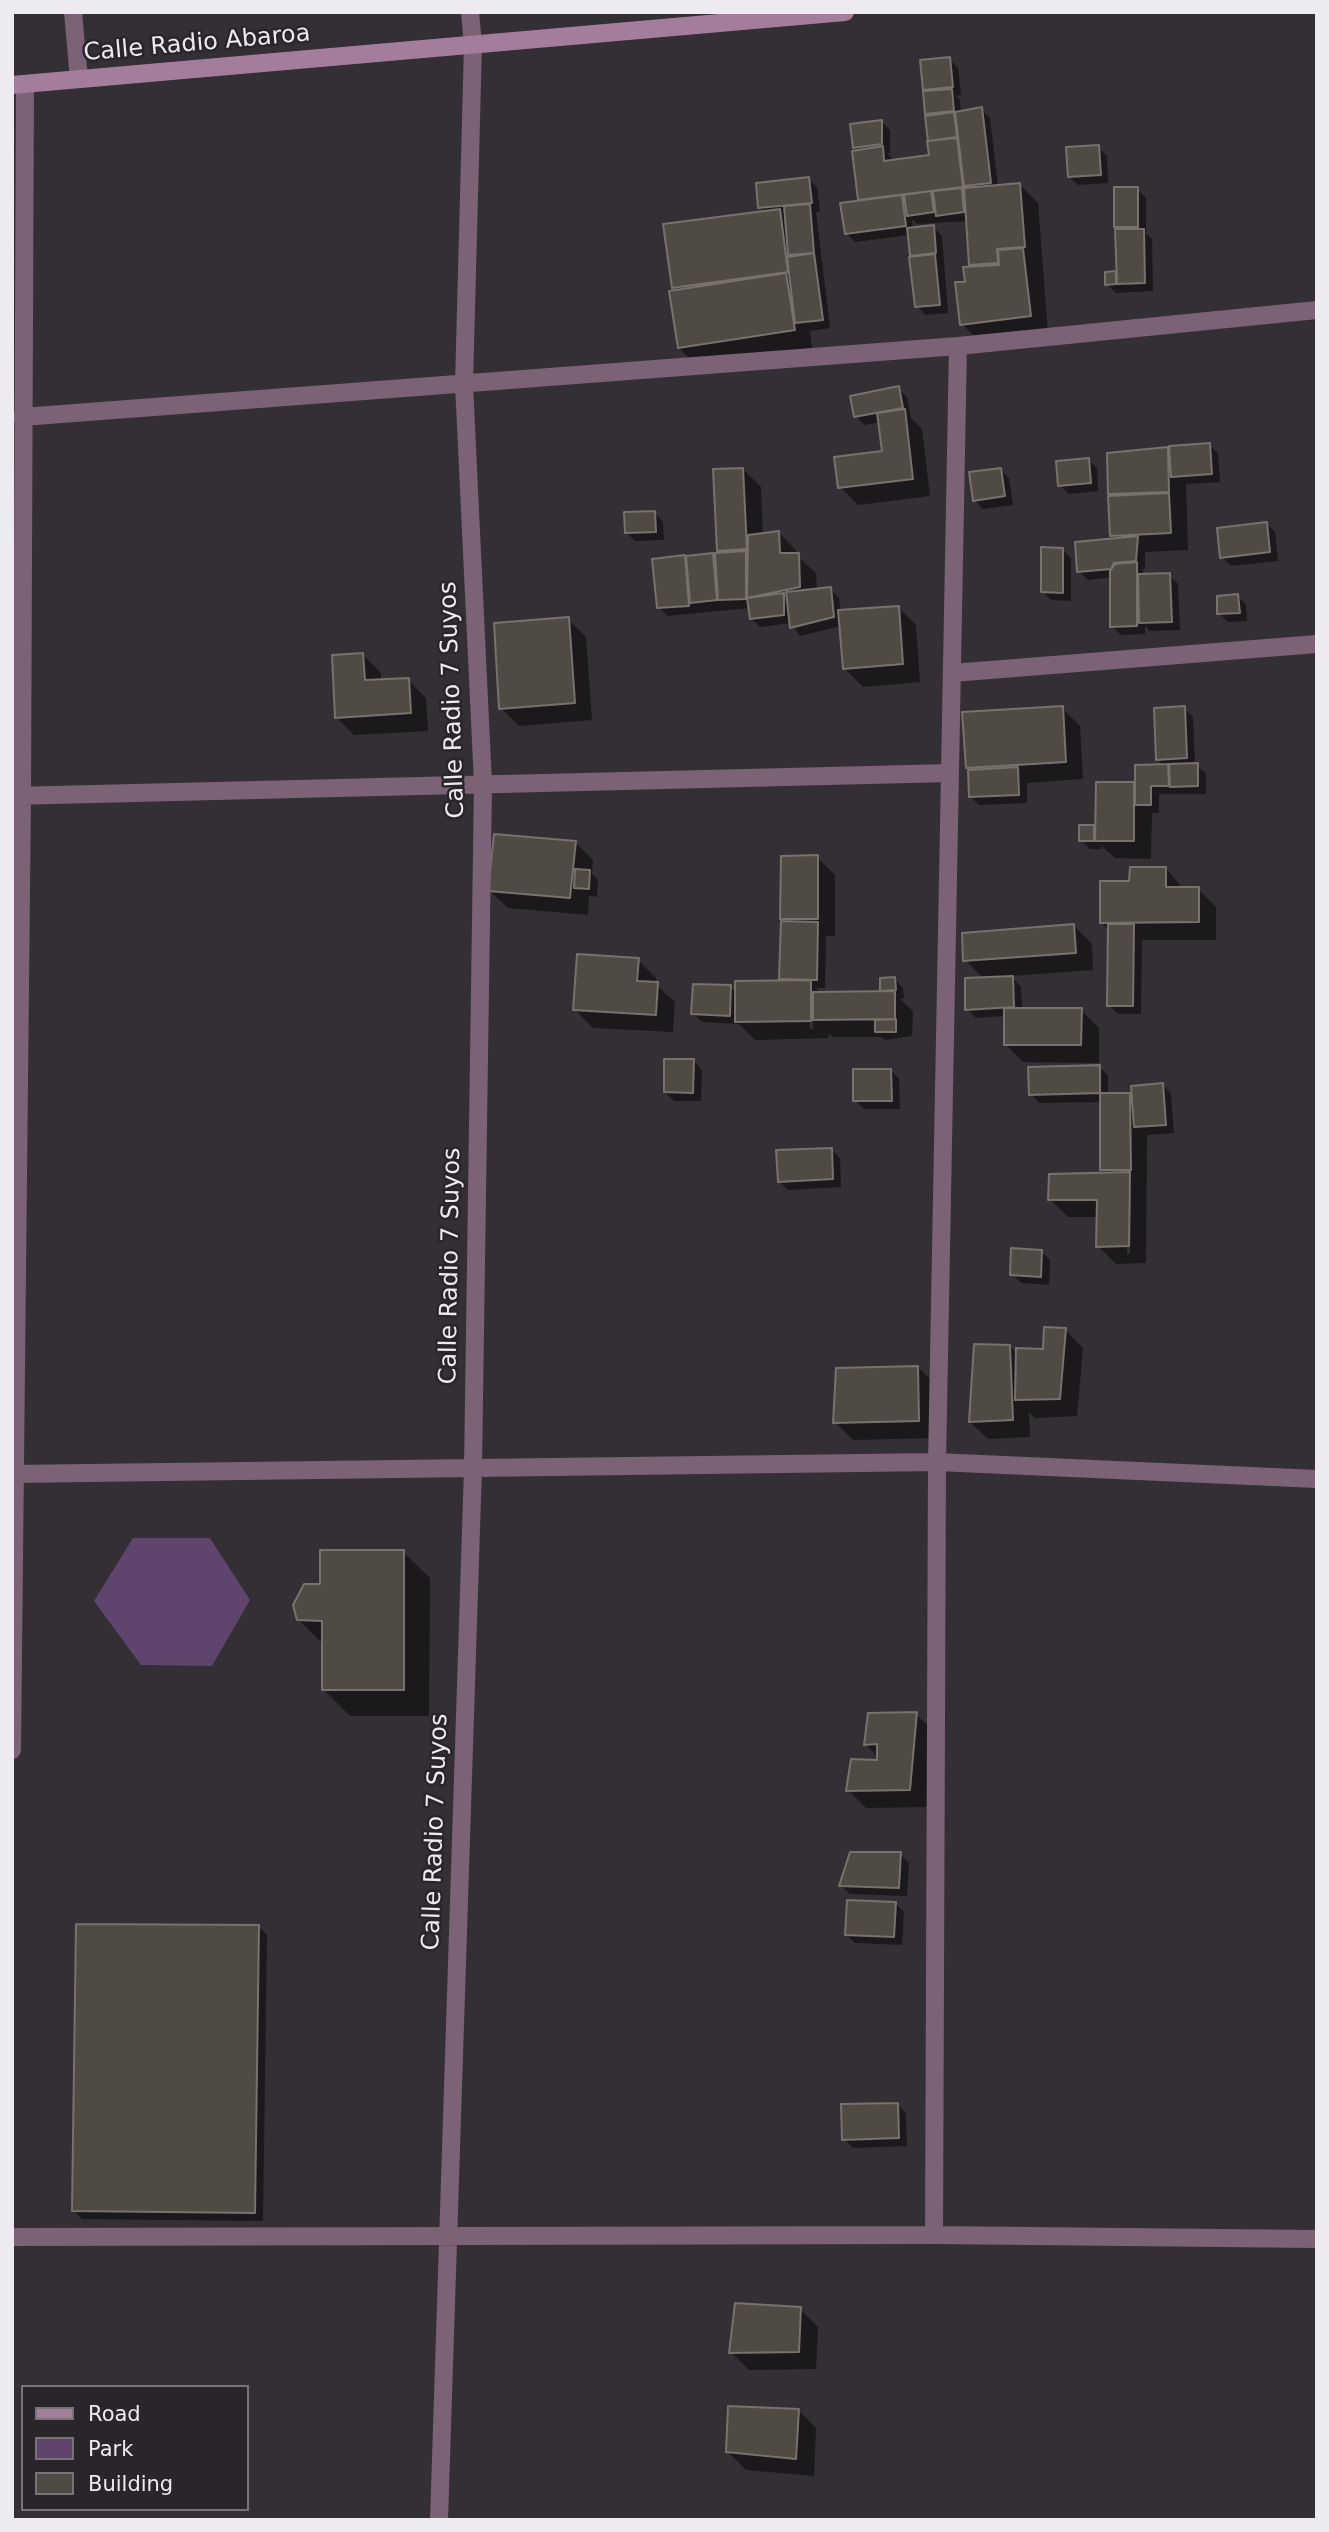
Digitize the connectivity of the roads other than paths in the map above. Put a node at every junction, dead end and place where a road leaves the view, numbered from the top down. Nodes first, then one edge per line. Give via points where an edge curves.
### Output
1 (73, 12) edge
2 (470, 12) edge
3 (845, 12) edge
4 (473, 45) junction
5 (79, 79) junction
6 (19, 85) edge
7 (1317, 310) edge
8 (958, 346) junction
9 (464, 384) junction
10 (22, 417) junction
11 (1317, 644) edge
12 (952, 674) junction
13 (950, 773) junction
14 (483, 784) junction
15 (17, 795) edge
16 (937, 1462) junction
17 (473, 1468) junction
18 (13, 1474) edge
19 (1317, 1479) edge
20 (12, 1750) edge
21 (933, 2235) junction
22 (12, 2237) edge
23 (447, 2238) junction
24 (1317, 2239) edge
25 (439, 2520) edge

1 - 5 street
2 - 4 street, Calle Radio 7 Suyos
3 - 4 street, Calle Radio Abaroa
4 - 5 street, Calle Radio Abaroa
4 - 9 street, Calle Radio 7 Suyos
5 - 6 street, Calle Radio Abaroa
6 - 10 street
7 - 8 street
8 - 9 street
8 - 12 street
9 - 10 street
9 - 14 street, Calle Radio 7 Suyos
10 - 15 street
11 - 12 street
12 - 13 street
13 - 14 street
13 - 16 street
14 - 15 street
14 - 17 street, Calle Radio 7 Suyos
15 - 18 street
16 - 17 street
16 - 19 street
16 - 21 street
17 - 18 street
17 - 23 street, Calle Radio 7 Suyos
18 - 20 street
21 - 23 street
21 - 24 street
22 - 23 street
23 - 25 street, Calle Radio 7 Suyos

